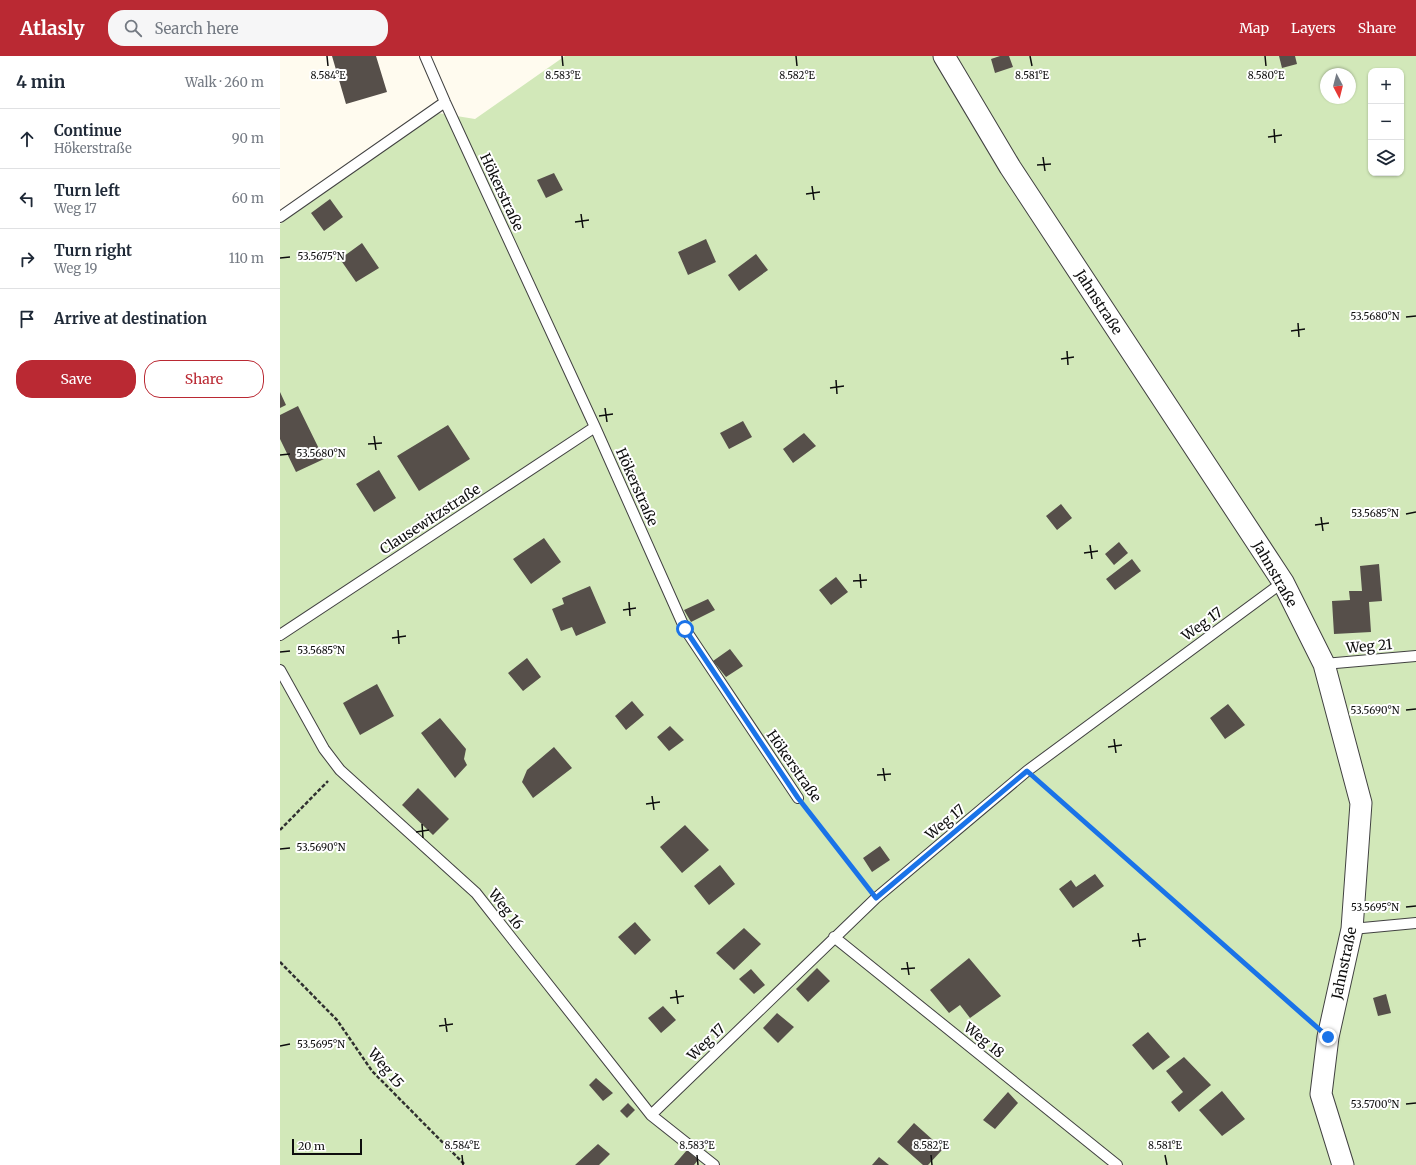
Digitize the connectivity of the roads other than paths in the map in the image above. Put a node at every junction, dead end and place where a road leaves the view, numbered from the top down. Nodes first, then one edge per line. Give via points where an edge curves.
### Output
1 (425, 56) edge
2 (944, 56) edge
3 (445, 102) junction
4 (280, 217) edge
5 (595, 427) junction
6 (1283, 582) junction
7 (280, 635) edge
8 (1416, 656) edge
9 (1324, 664) junction
10 (280, 670) edge
11 (798, 798) road end
12 (1416, 923) edge
13 (1352, 929) junction
14 (834, 937) junction
15 (651, 1115) junction
16 (714, 1165) edge
17 (1117, 1165) edge
18 (1343, 1165) edge

1 - 3 lane, Hökerstraße
2 - 6 street, Jahnstraße via 1010,167
3 - 4 lane
3 - 5 lane, Hökerstraße
5 - 7 lane, Clausewitzstraße
5 - 11 lane, Hökerstraße via 685,629
6 - 9 street, Jahnstraße
6 - 14 lane, Weg 17 via 1027,771 876,898
8 - 9 lane, Weg 21
9 - 13 street, Jahnstraße via 1361,803
10 - 15 lane, Weg 16 via 324,749 340,770 476,893
12 - 13 lane
13 - 18 street, Jahnstraße via 1328,1037 1321,1094
14 - 15 lane, Weg 17
14 - 17 lane, Weg 18
15 - 16 lane, Weg 16

